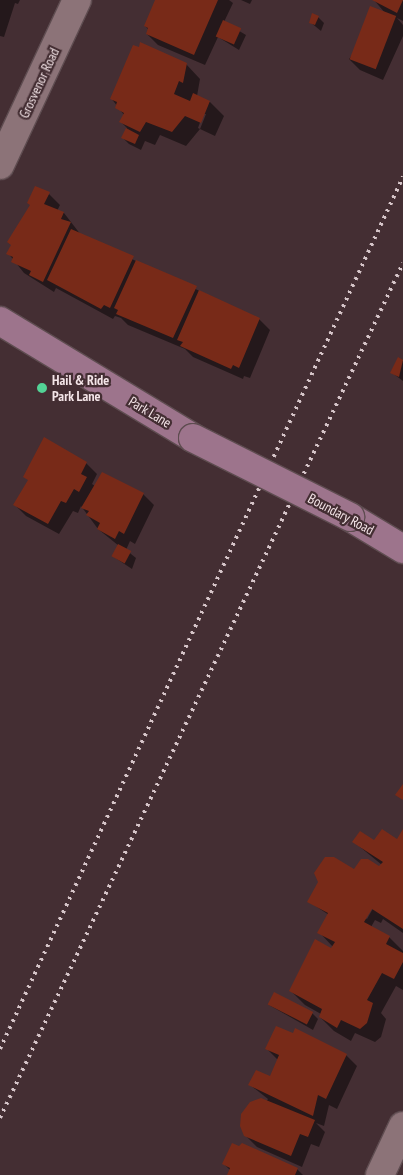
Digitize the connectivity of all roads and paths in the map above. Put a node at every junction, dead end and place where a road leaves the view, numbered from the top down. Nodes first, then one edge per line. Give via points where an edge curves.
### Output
1 (78, 0) edge
2 (0, 165) edge
3 (0, 321) edge
4 (278, 482) joint
5 (403, 549) edge
6 (403, 1126) edge
7 (380, 1175) edge

1 - 2 street, Grosvenor Road
3 - 4 main road, Park Lane, bridge via 193,438
4 - 5 main road, Boundary Road, bridge via 350,517
6 - 7 street

